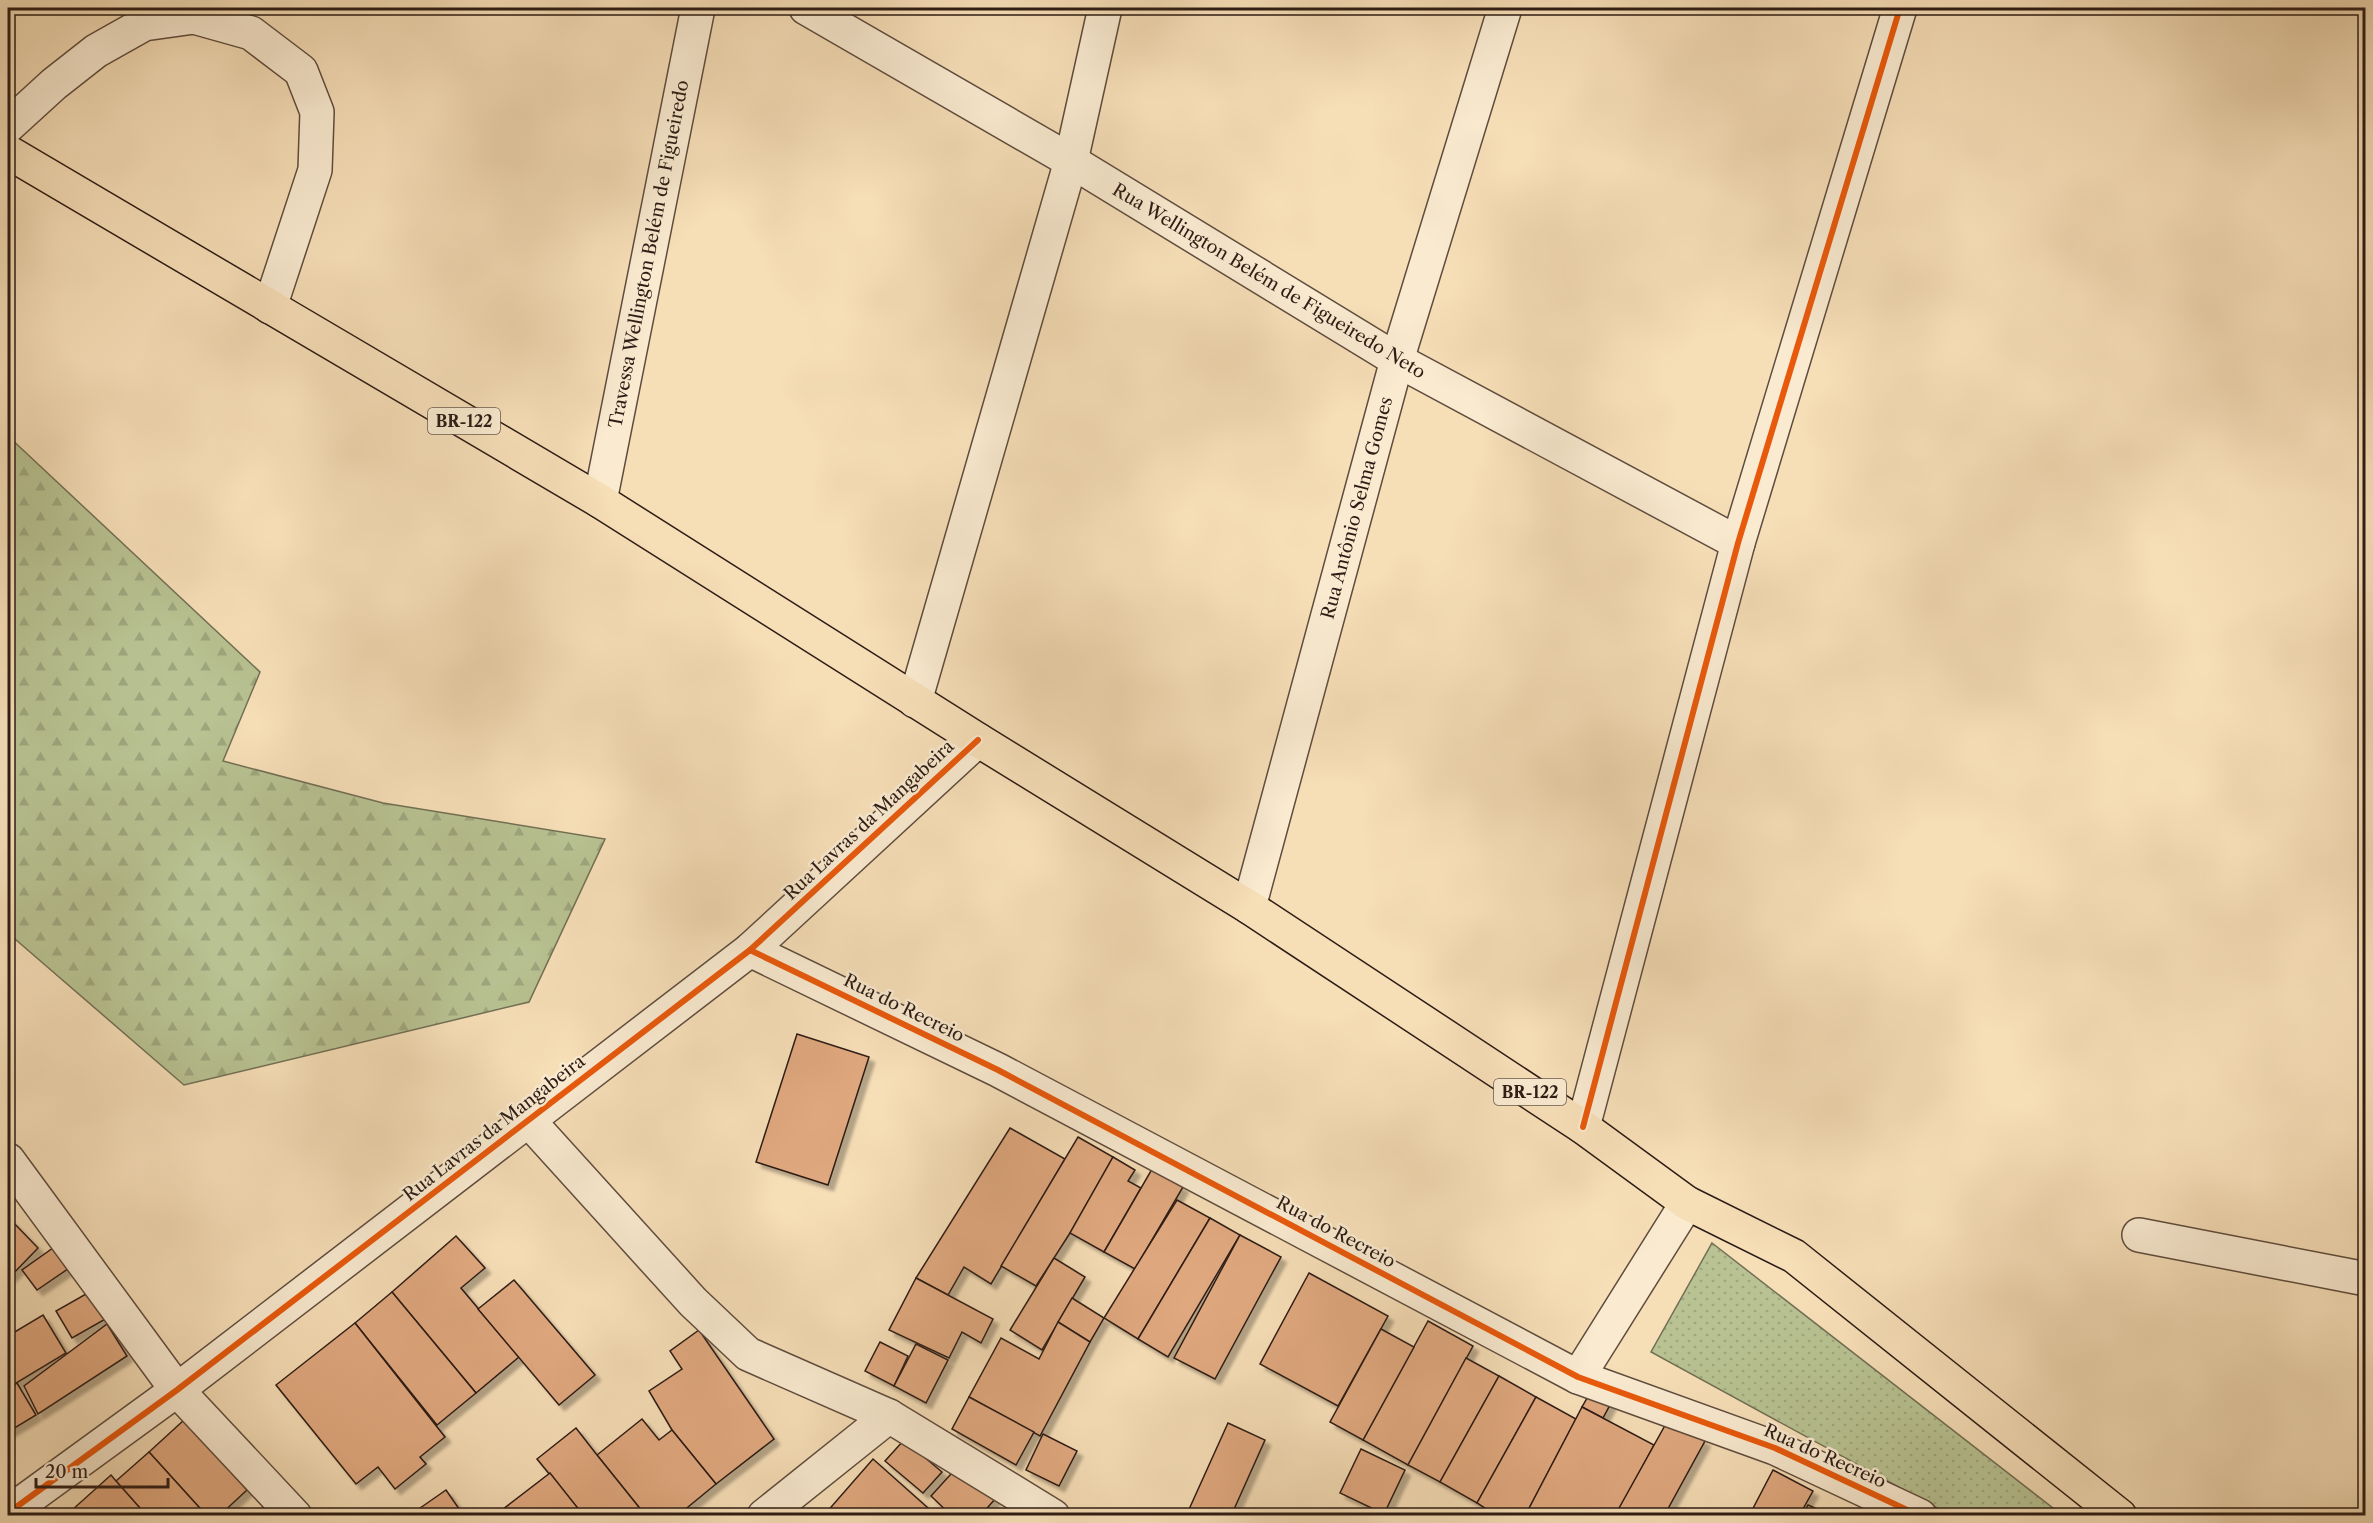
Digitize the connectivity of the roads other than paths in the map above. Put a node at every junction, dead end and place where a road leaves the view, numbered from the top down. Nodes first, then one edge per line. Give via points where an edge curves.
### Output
1 (698, 8) edge
2 (806, 8) edge
3 (1104, 8) edge
4 (1505, 8) edge
5 (1900, 8) edge
6 (8, 126) edge
7 (8, 152) edge
8 (1071, 161) junction
9 (270, 306) junction
10 (1397, 360) junction
11 (600, 501) junction
12 (1738, 543) junction
13 (915, 701) junction
14 (978, 740) junction
15 (1249, 907) junction
16 (750, 950) junction
17 (528, 1120) junction
18 (1583, 1127) junction
19 (8, 1160) edge
20 (1687, 1203) junction
21 (2139, 1235) dead end
22 (2366, 1279) edge
23 (1578, 1377) junction
24 (177, 1390) junction
25 (889, 1416) junction
26 (285, 1512) edge
27 (8, 1513) edge
28 (765, 1515) edge
29 (1053, 1515) edge
30 (1920, 1515) edge
31 (2120, 1515) edge

1 - 11 street, Travessa Wellington Belém de Figueiredo
2 - 8 street, Rua Wellington Belém de Figueiredo Neto
3 - 8 street
4 - 10 street, Rua Antônio Selma Gomes
5 - 12 street
6 - 9 street via 96,51 144,24 195,17 251,33 301,71 317,112 315,170
7 - 9 highway, BR-122
8 - 10 street, Rua Wellington Belém de Figueiredo Neto
8 - 13 street
9 - 11 highway, BR-122
10 - 12 street, Rua Wellington Belém de Figueiredo Neto
10 - 15 street, Rua Antônio Selma Gomes
11 - 13 highway, BR-122
12 - 18 street
13 - 14 highway, BR-122
14 - 15 highway, BR-122
14 - 16 street, Rua Lavras da Mangabeira
15 - 18 highway, BR-122
16 - 17 street, Rua Lavras da Mangabeira
16 - 23 street, Rua do Recreio via 998,1070
17 - 24 street, Rua Lavras da Mangabeira
17 - 25 street via 693,1302 748,1354
18 - 20 highway, BR-122
19 - 24 street
20 - 23 street
20 - 31 highway, BR-122 via 1794,1256
21 - 22 street
23 - 30 street, Rua do Recreio via 1775,1448
24 - 26 street
24 - 27 street, Rua Lavras da Mangabeira
25 - 28 street
25 - 29 street

